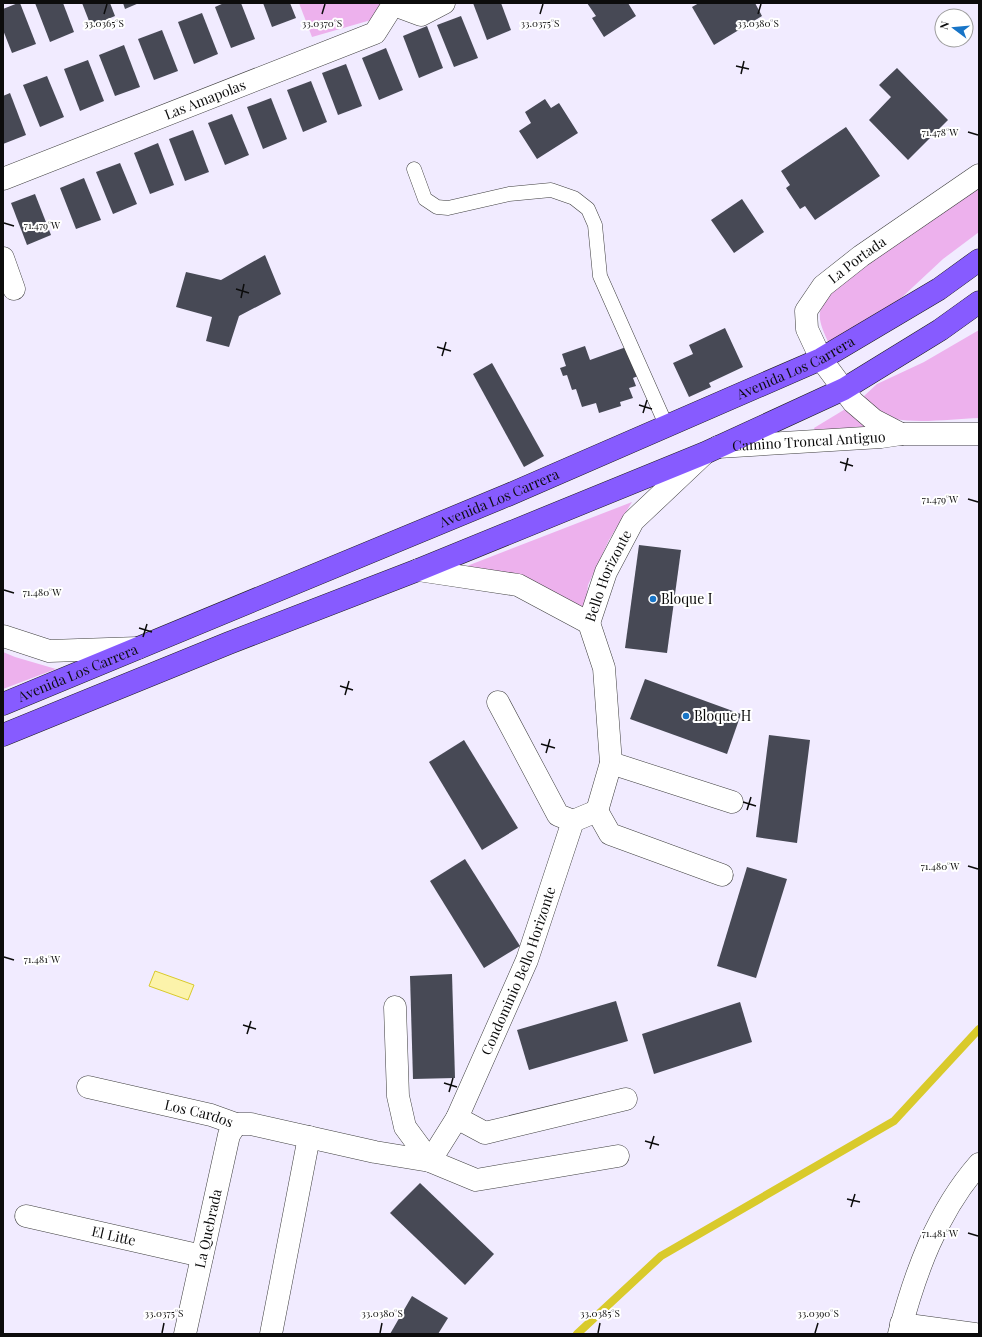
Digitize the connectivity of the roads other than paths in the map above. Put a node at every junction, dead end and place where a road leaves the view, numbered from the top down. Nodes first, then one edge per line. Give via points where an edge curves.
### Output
1 (444, 3) edge
2 (394, 4) edge
3 (979, 168) edge
4 (414, 169) dead end
5 (979, 175) edge
6 (3, 179) edge
7 (959, 188) junction
8 (3, 258) edge
9 (979, 260) edge
10 (14, 289) dead end
11 (979, 302) edge
12 (821, 359) junction
13 (844, 388) junction
14 (667, 426) junction
15 (901, 434) junction
16 (979, 434) edge
17 (711, 450) junction
18 (418, 570) junction
19 (589, 623) junction
20 (3, 636) edge
21 (141, 648) junction
22 (498, 702) dead end
23 (3, 704) edge
24 (3, 735) edge
25 (611, 762) junction
26 (732, 802) dead end
27 (597, 811) junction
28 (573, 821) junction
29 (722, 875) dead end
30 (396, 1007) dead end
31 (88, 1087) dead end
32 (626, 1099) dead end
33 (457, 1118) junction
34 (236, 1124) junction
35 (309, 1137) junction
36 (618, 1156) dead end
37 (430, 1160) junction
38 (975, 1173) edge
39 (26, 1216) dead end
40 (202, 1256) junction
41 (900, 1329) edge
42 (184, 1334) edge
43 (271, 1334) edge
44 (975, 1334) edge

1 - 2 street, Las Amapolas via 421,15
2 - 6 street, Las Amapolas via 375,33
3 - 7 street, La Portada
4 - 14 lane via 425,199 437,207 448,208 509,194 551,190 574,198 588,209 594,225 600,276
5 - 7 street, La Portada
7 - 12 street, La Portada via 861,256 823,286 806,311 807,329
8 - 10 street
9 - 12 main road, Avenida Los Carrera via 939,289
11 - 13 main road, Avenida Los Carrera via 940,330
12 - 13 street, Camino Troncal Antiguo
12 - 14 main road, Avenida Los Carrera
13 - 15 street, Camino Troncal Antiguo via 853,402 874,420
13 - 17 main road, Avenida Los Carrera
14 - 21 main road, Avenida Los Carrera via 508,496
15 - 16 street, Camino Troncal Antiguo
15 - 17 street, Camino Troncal Antiguo
17 - 18 main road, Avenida Los Carrera
17 - 19 street, Bello Horizonte via 633,521 606,572
18 - 19 street, Bello Horizonte via 518,585
18 - 24 main road, Avenida Los Carrera
19 - 25 street via 604,668
20 - 21 street via 49,651
21 - 23 main road, Avenida Los Carrera
22 - 28 street via 558,815
25 - 26 street
25 - 27 street
27 - 28 street
27 - 29 street via 610,834
28 - 33 street, Condominio Bello Horizonte via 527,960
30 - 37 street via 398,1096 405,1127
31 - 34 street, Los Cardos via 211,1115
32 - 33 street via 485,1133
33 - 37 street, Condominio Bello Horizonte
34 - 35 street, Los Cardos via 251,1124
34 - 40 street, La Quebrada via 229,1135
35 - 37 street, Los Cardos via 375,1152
35 - 43 street
36 - 37 street via 476,1180
38 - 41 street via 951,1203 922,1260
39 - 40 street, El Litte
40 - 42 street, La Quebrada
41 - 44 street

